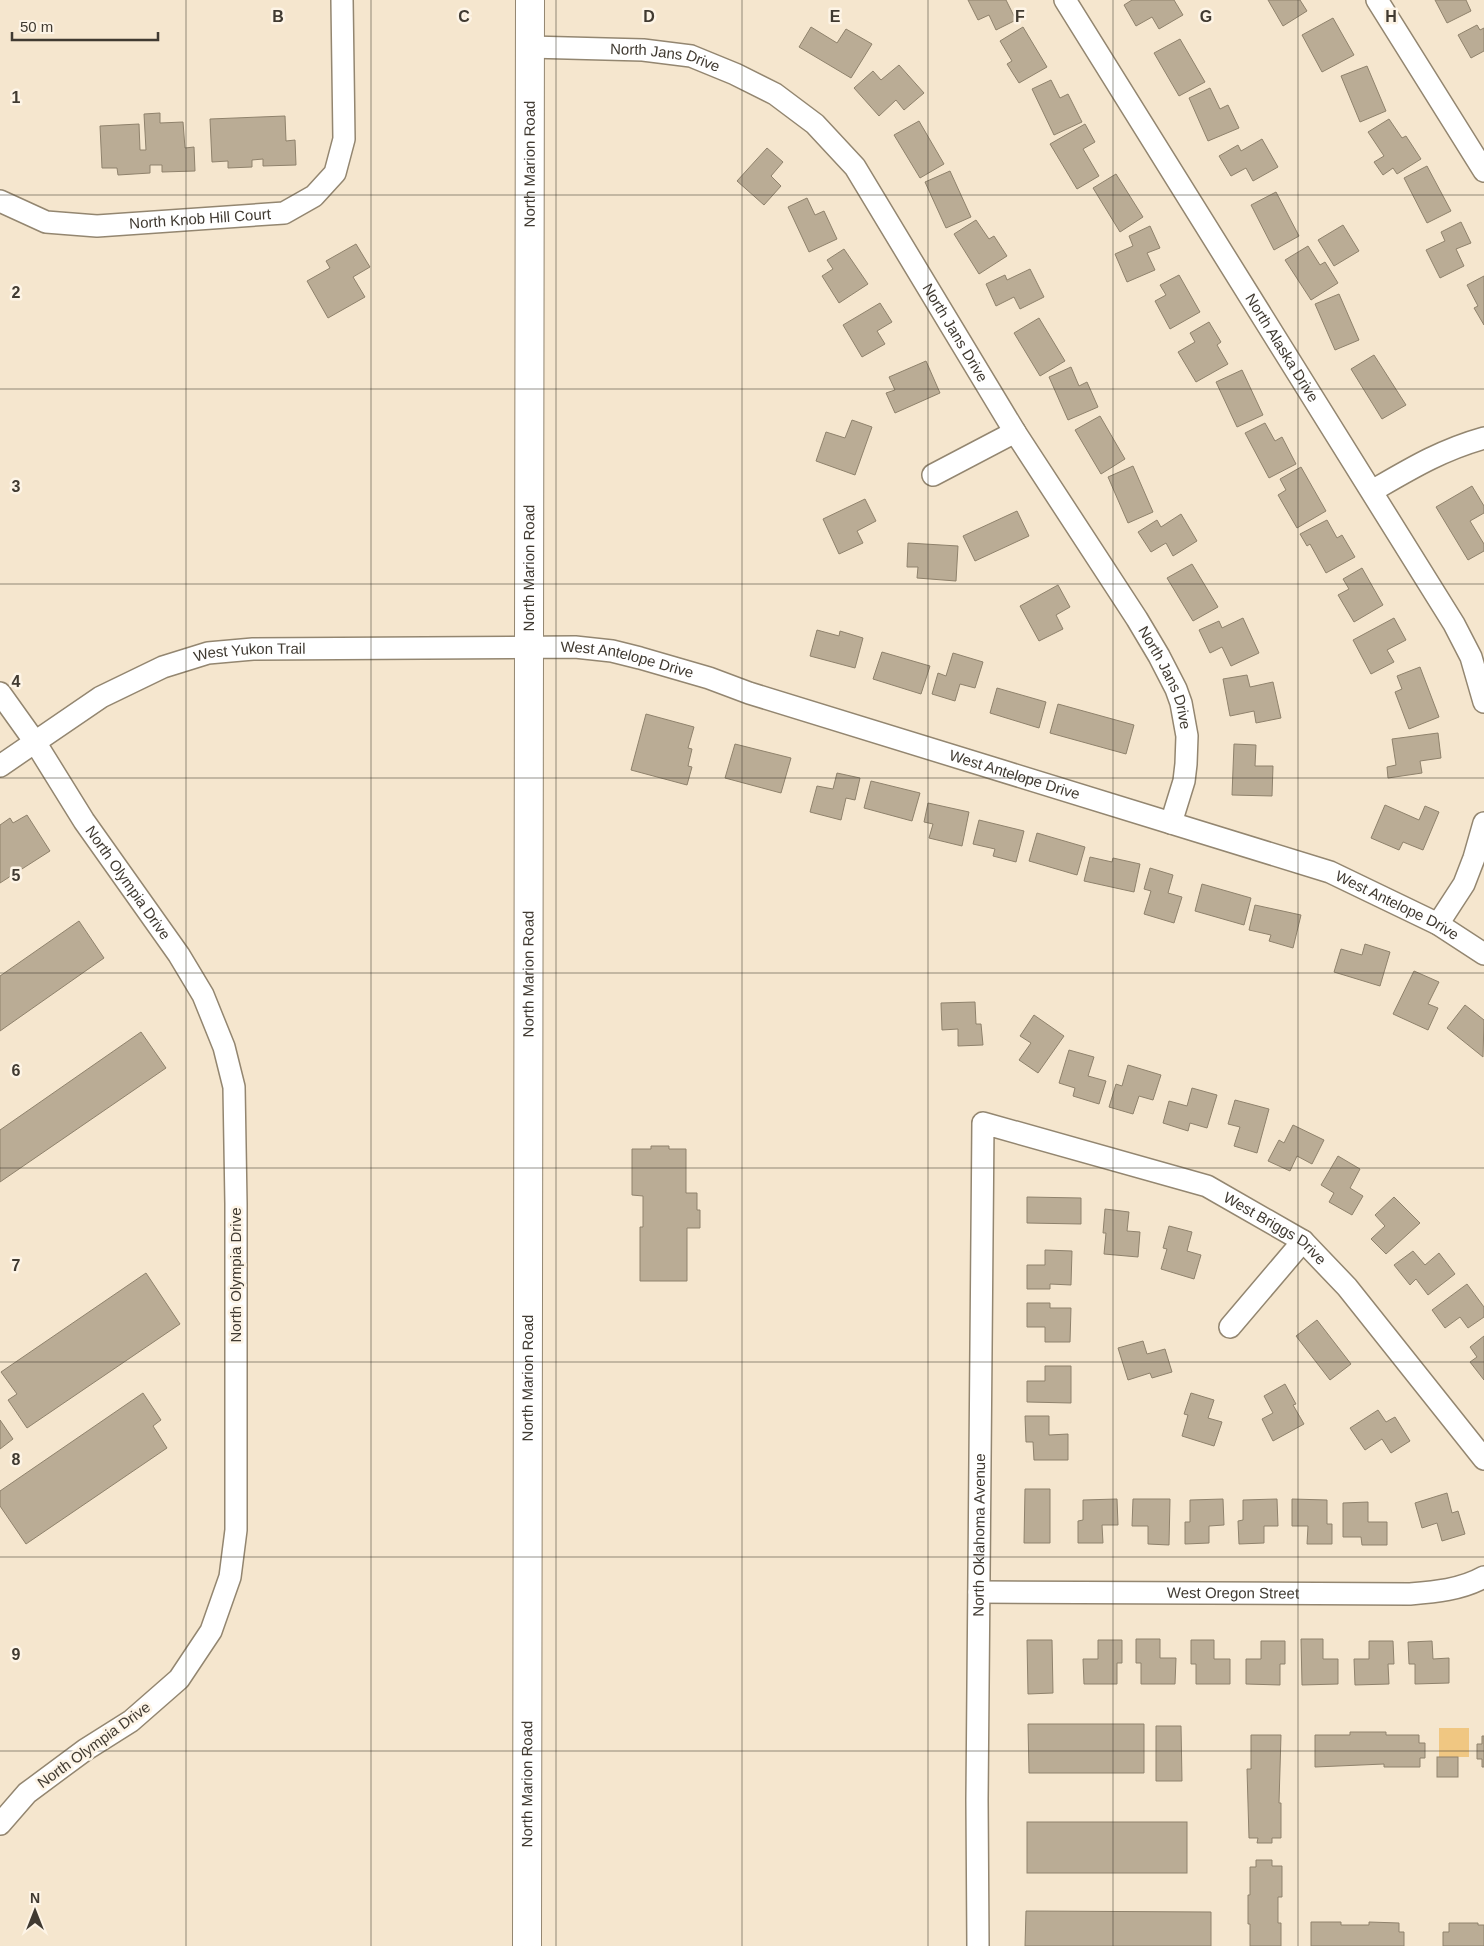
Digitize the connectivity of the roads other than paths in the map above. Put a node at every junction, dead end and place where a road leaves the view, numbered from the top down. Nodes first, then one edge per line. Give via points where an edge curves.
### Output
1 (342, 0) edge
2 (530, 0) edge
3 (1066, 0) edge
4 (1377, 0) edge
5 (530, 47) junction
6 (1484, 171) edge
7 (0, 201) edge
8 (1015, 432) junction
9 (1484, 438) edge
10 (933, 475) dead end
11 (1372, 491) junction
12 (529, 646) junction
13 (0, 692) edge
14 (1484, 700) edge
15 (35, 742) junction
16 (0, 766) edge
17 (1171, 823) junction
18 (1484, 823) edge
19 (1438, 924) junction
20 (1484, 954) edge
21 (983, 1123) joint
22 (1303, 1242) junction
23 (1230, 1327) dead end
24 (1484, 1460) edge
25 (1484, 1577) edge
26 (979, 1592) junction
27 (0, 1824) edge
28 (527, 1946) edge
29 (978, 1946) edge

1 - 7 street, North Knob Hill Court via 344,139 336,173 314,196 284,213 97,226 46,222
2 - 5 main road, North Marion Road
3 - 11 street, North Alaska Drive
4 - 6 street
5 - 8 street, North Jans Drive via 643,50 691,56 775,94 815,124 854,167
5 - 12 main road, North Marion Road
8 - 10 street
8 - 17 street, North Jans Drive via 1137,619 1176,689 1187,736 1186,764
9 - 11 street via 1431,457
11 - 14 street, North Alaska Drive via 1454,624 1471,657
12 - 15 street, West Yukon Trail via 253,649 208,653 163,667 101,697
12 - 17 street, West Antelope Drive via 612,651 640,658
12 - 28 main road, North Marion Road
13 - 15 street, North Olympia Drive
15 - 16 street, West Yukon Trail
15 - 27 street, North Olympia Drive via 84,821 179,955 203,995 224,1046 234,1087 236,1530 230,1578 211,1631 179,1679 131,1722 85,1750 27,1794
17 - 19 street, West Antelope Drive via 1330,872
18 - 19 street via 1464,884
19 - 20 street, West Antelope Drive
21 - 22 street, West Briggs Drive via 1207,1186
21 - 26 street, North Oklahoma Avenue
22 - 23 street
22 - 24 street, West Briggs Drive via 1347,1287
25 - 26 street, West Oregon Street via 1438,1592 1409,1594
26 - 29 street, North Oklahoma Avenue

